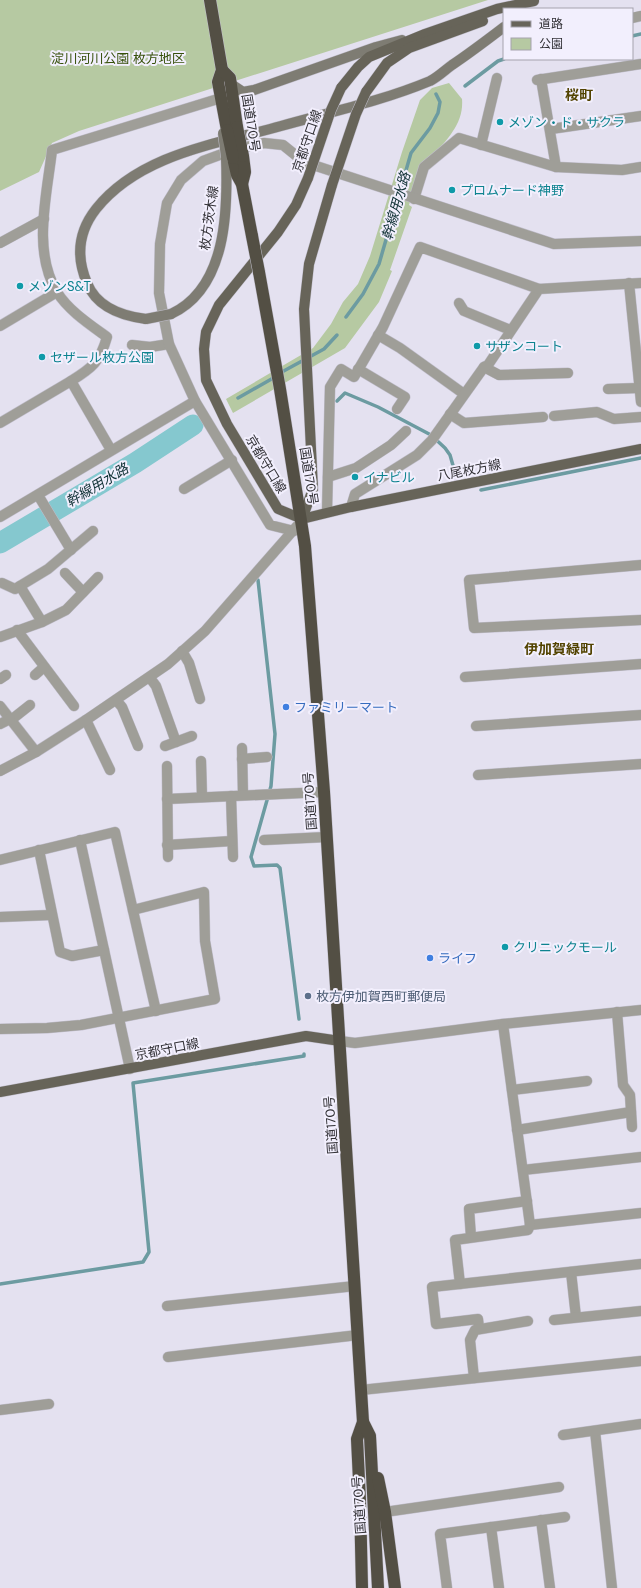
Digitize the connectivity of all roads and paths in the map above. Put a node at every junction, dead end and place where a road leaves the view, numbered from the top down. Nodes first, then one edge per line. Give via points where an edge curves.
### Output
1 (210, 0) edge
2 (535, 0) edge
3 (516, 8) edge
4 (526, 8) edge
5 (503, 13) edge
6 (503, 29) edge
7 (425, 34) junction
8 (641, 64) edge
9 (497, 78) dead end
10 (225, 79) junction
11 (221, 98) junction
12 (641, 116) edge
13 (228, 128) junction
14 (551, 130) junction
15 (481, 145) junction
16 (234, 157) junction
17 (556, 167) junction
18 (641, 167) edge
19 (414, 199) junction
20 (44, 219) junction
21 (641, 241) edge
22 (0, 243) edge
23 (641, 283) edge
24 (629, 284) junction
25 (539, 289) junction
26 (57, 292) junction
27 (460, 303) dead end
28 (0, 326) edge
29 (510, 330) junction
30 (378, 335) junction
31 (169, 344) junction
32 (132, 345) dead end
33 (484, 367) junction
34 (358, 369) junction
35 (568, 373) dead end
36 (71, 381) junction
37 (640, 388) junction
38 (608, 389) dead end
39 (464, 394) junction
40 (195, 401) junction
41 (641, 402) edge
42 (397, 408) dead end
43 (450, 414) junction
44 (554, 416) dead end
45 (641, 416) edge
46 (543, 417) dead end
47 (0, 423) edge
48 (406, 431) dead end
49 (641, 449) edge
50 (111, 450) junction
51 (232, 460) junction
52 (328, 477) junction
53 (184, 489) dead end
54 (38, 495) junction
55 (351, 507) junction
56 (327, 512) junction
57 (0, 517) edge
58 (302, 519) junction
59 (93, 531) dead end
60 (294, 531) junction
61 (71, 550) junction
62 (641, 565) edge
63 (65, 573) dead end
64 (98, 577) dead end
65 (2, 583) dead end
66 (20, 586) junction
67 (83, 592) junction
68 (641, 620) edge
69 (42, 622) junction
70 (17, 630) junction
71 (0, 637) edge
72 (182, 651) junction
73 (641, 664) edge
74 (44, 667) junction
75 (35, 675) dead end
76 (465, 677) dead end
77 (150, 678) junction
78 (200, 699) dead end
79 (116, 700) junction
80 (30, 705) dead end
81 (0, 706) edge
82 (74, 706) dead end
83 (641, 715) edge
84 (10, 719) junction
85 (86, 720) junction
86 (0, 724) edge
87 (476, 726) dead end
88 (192, 736) dead end
89 (176, 742) junction
90 (138, 746) dead end
91 (165, 746) dead end
92 (242, 748) dead end
93 (36, 752) junction
94 (267, 757) dead end
95 (242, 759) junction
96 (201, 761) dead end
97 (641, 764) edge
98 (167, 766) dead end
99 (110, 770) dead end
100 (0, 771) edge
101 (478, 775) dead end
102 (324, 792) junction
103 (243, 795) junction
104 (231, 796) junction
105 (202, 797) junction
106 (167, 799) junction
107 (327, 836) junction
108 (80, 840) junction
109 (264, 840) dead end
110 (232, 841) junction
111 (168, 845) junction
112 (39, 850) junction
113 (2, 856) edge
114 (168, 857) dead end
115 (233, 857) dead end
116 (132, 910) junction
117 (51, 915) junction
118 (0, 917) edge
119 (104, 950) junction
120 (641, 1010) edge
121 (156, 1011) junction
122 (617, 1012) junction
123 (119, 1018) junction
124 (503, 1024) junction
125 (0, 1030) edge
126 (340, 1041) junction
127 (130, 1069) junction
128 (587, 1081) dead end
129 (512, 1090) junction
130 (0, 1092) edge
131 (631, 1112) junction
132 (632, 1127) dead end
133 (517, 1130) junction
134 (641, 1157) edge
135 (523, 1170) junction
136 (527, 1201) junction
137 (641, 1213) edge
138 (530, 1225) junction
139 (471, 1238) junction
140 (641, 1264) edge
141 (571, 1272) junction
142 (460, 1284) junction
143 (355, 1286) junction
144 (167, 1306) dead end
145 (641, 1310) edge
146 (576, 1317) junction
147 (554, 1320) dead end
148 (528, 1321) dead end
149 (479, 1328) junction
150 (358, 1335) junction
151 (168, 1357) dead end
152 (641, 1361) edge
153 (474, 1378) junction
154 (361, 1390) junction
155 (49, 1404) dead end
156 (0, 1410) edge
157 (363, 1422) junction
158 (641, 1424) edge
159 (595, 1431) junction
160 (563, 1435) dead end
161 (370, 1436) junction
162 (559, 1487) dead end
163 (385, 1512) junction
164 (565, 1516) dead end
165 (541, 1520) junction
166 (375, 1524) junction
167 (491, 1527) junction
168 (362, 1588) edge
169 (370, 1588) edge
170 (378, 1588) edge
171 (395, 1588) edge
172 (447, 1588) edge
173 (499, 1588) edge
174 (550, 1588) edge
175 (612, 1588) edge

1 - 10 highway, 国道170号
2 - 3 main road
2 - 4 main road
2 - 7 main road, 京都守口線 via 497,9
5 - 58 main road, bridge via 409,48 387,63 366,92 356,114 309,264 304,309 313,490
6 - 16 main road, 枚方茨木線, bridge via 432,80 381,99 177,155 117,186 89,218 81,235 79,254 82,271 89,288 98,300 113,311 146,319 171,314 183,308 201,290 218,255
7 - 10 main road via 376,47 254,90 243,92
7 - 58 main road, 京都守口線, bridge via 369,57 341,88 296,205 278,232 219,305 206,332 206,380 227,424 278,509
8 - 14 street via 539,80
9 - 15 street
10 - 11 highway, 国道170号
10 - 13 highway, 国道170号
11 - 13 highway, 国道170号
11 - 20 street via 52,150
12 - 14 street
13 - 16 highway, 国道170号, bridge
13 - 16 main road, 枚方茨木線, bridge
14 - 17 street
15 - 17 street
15 - 19 street via 458,138 424,168
16 - 58 highway, 国道170号, bridge via 245,172 242,184
17 - 18 street via 622,170
19 - 21 street via 554,244
19 - 31 street via 304,162 283,145 264,143 233,150 203,161 181,180 167,203 160,244 159,293
20 - 22 street
20 - 26 street via 44,248 48,272
23 - 24 street
24 - 25 street
24 - 37 street
25 - 29 street
25 - 30 street via 420,247
26 - 28 street
26 - 36 street via 70,307 110,338 102,355 90,370
27 - 29 street via 464,311
29 - 33 street via 488,365
30 - 34 street
30 - 39 street
31 - 32 street via 150,347
31 - 40 street
33 - 35 street via 499,375
33 - 39 street
34 - 42 street via 405,397
34 - 52 street via 354,377 341,369 330,387
36 - 47 street
36 - 50 street
37 - 38 street
37 - 41 street
39 - 43 street
40 - 50 street
40 - 51 street
43 - 46 street via 464,423
43 - 55 street via 417,455 355,494
44 - 45 street via 597,412 614,419
48 - 52 street via 391,445 356,468
49 - 55 main road, 八尾枚方線
50 - 54 street
51 - 53 street
51 - 60 street via 270,525
52 - 56 street
54 - 57 street
54 - 61 street
55 - 56 main road, 八尾枚方線
56 - 58 main road, 八尾枚方線
58 - 60 street
58 - 102 highway, 国道170号
59 - 61 street
60 - 72 street via 205,631
61 - 66 street via 48,569
62 - 68 street via 469,580 474,628
63 - 67 street
64 - 67 street
65 - 66 street via 16,589
66 - 69 street
67 - 69 street via 66,610
69 - 70 street
70 - 71 street
70 - 74 street
72 - 77 street
72 - 78 street via 189,663
73 - 76 street
74 - 75 street
74 - 82 street
77 - 79 street
77 - 89 street via 156,686
79 - 85 street
79 - 90 street via 122,707
80 - 84 street
81 - 84 street
83 - 87 street
84 - 86 street
84 - 93 street
85 - 93 street
85 - 99 street
88 - 89 street
89 - 91 street
92 - 95 street
93 - 100 street
94 - 95 street
95 - 103 street
96 - 105 street
97 - 101 street
98 - 106 street
102 - 103 street
102 - 107 highway, 国道170号
103 - 104 street
104 - 105 street
104 - 110 street
105 - 106 street
106 - 111 street
107 - 109 street
107 - 126 highway, 国道170号
108 - 112 street
108 - 116 street via 115,832
108 - 119 street
110 - 111 street
110 - 115 street
111 - 114 street
112 - 113 street
112 - 117 street
116 - 121 street
116 - 121 street via 204,892 205,941 215,999
117 - 118 street
117 - 119 street via 60,952 72,956
119 - 123 street
120 - 122 street
121 - 123 street
122 - 124 street
122 - 131 street via 623,1085 630,1095
123 - 125 street via 47,1028
123 - 127 street
124 - 126 street via 355,1043
124 - 129 street
126 - 127 main road, 京都守口線 via 306,1036
126 - 143 highway, 国道170号
127 - 130 main road, 京都守口線
128 - 129 street
129 - 133 street
131 - 132 street
131 - 133 street
133 - 135 street
134 - 135 street
135 - 136 street
136 - 138 street
136 - 139 street via 469,1209
137 - 138 street
138 - 139 street via 528,1230
139 - 142 street via 455,1240
140 - 141 street
141 - 142 street
141 - 146 street
142 - 149 street via 432,1287 436,1324 478,1319
143 - 144 street
143 - 150 highway, 国道170号
145 - 146 street
146 - 147 street
148 - 149 street
149 - 153 street via 470,1340
150 - 151 street
150 - 154 highway, 国道170号
152 - 153 street
153 - 154 street
154 - 157 highway, 国道170号
155 - 156 street
157 - 161 highway, 国道170号
157 - 168 highway, 国道170号 via 357,1439
158 - 159 street
159 - 160 street
159 - 175 street
161 - 163 highway
161 - 166 highway, 国道170号
162 - 163 street
163 - 171 highway
164 - 165 street
165 - 167 street
165 - 174 street
166 - 169 highway via 372,1535
166 - 170 highway, 国道170号
167 - 172 street via 440,1534
167 - 173 street

